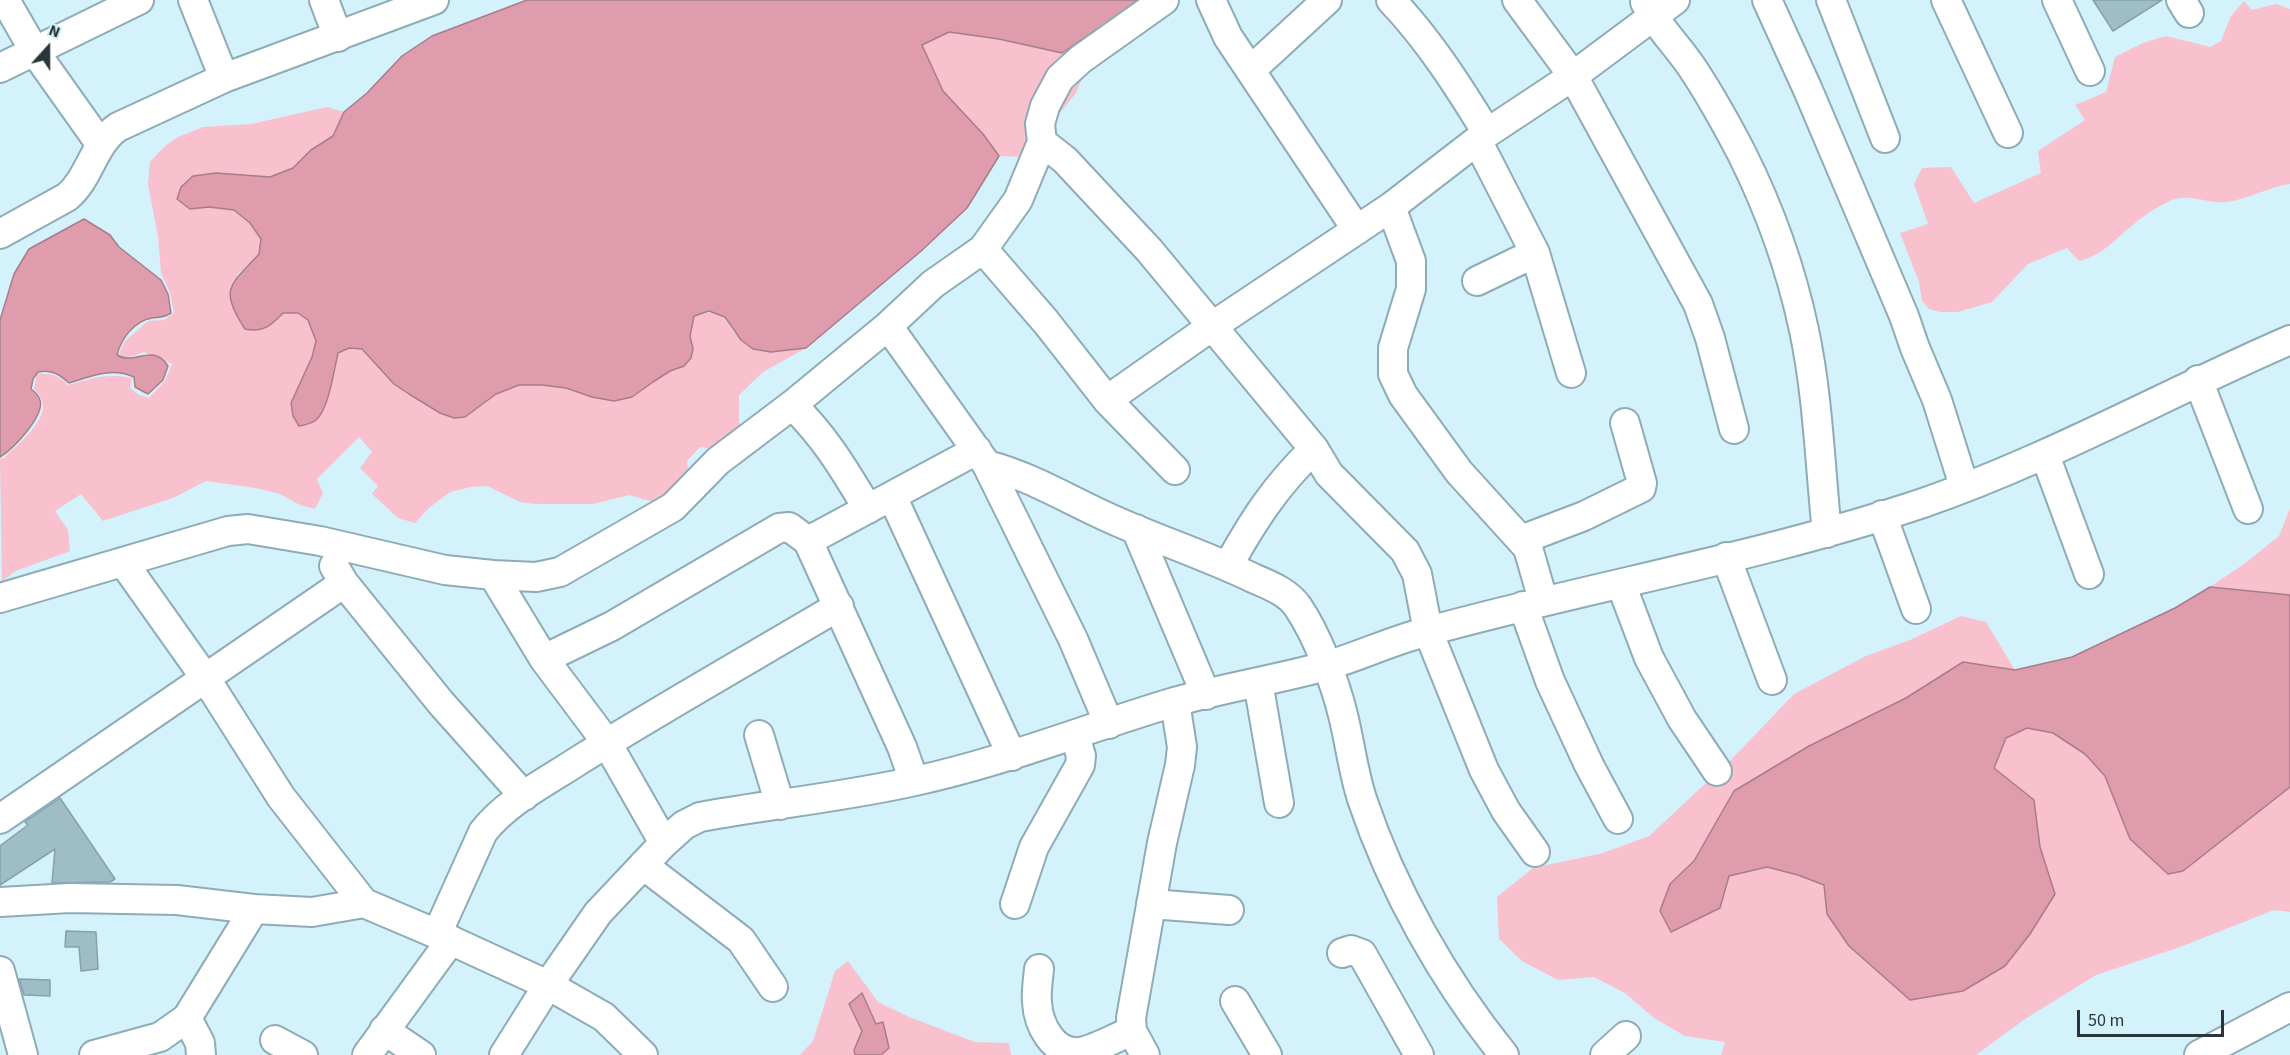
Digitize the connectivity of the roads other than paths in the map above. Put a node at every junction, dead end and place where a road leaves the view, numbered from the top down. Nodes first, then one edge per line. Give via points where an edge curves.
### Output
1 (5, 0) edge
2 (139, 0) edge
3 (193, 0) edge
4 (324, 0) edge
5 (434, 0) edge
6 (1164, 0) edge
7 (1211, 0) edge
8 (1327, 0) edge
9 (1391, 0) edge
10 (1517, 0) edge
11 (1675, 0) edge
12 (1767, 0) edge
13 (1831, 0) edge
14 (1946, 0) edge
15 (2057, 0) edge
16 (1649, 9) edge
17 (338, 37) junction
18 (34, 52) junction
19 (0, 68) edge
20 (1252, 69) junction
21 (2090, 71) dead end
22 (1573, 76) junction
23 (224, 78) junction
24 (2008, 132) dead end
25 (1483, 138) junction
26 (1885, 138) dead end
27 (1042, 142) junction
28 (101, 145) junction
29 (1390, 207) junction
30 (1357, 230) junction
31 (0, 234) edge
32 (983, 249) junction
33 (1534, 253) junction
34 (1477, 281) dead end
35 (888, 326) junction
36 (1210, 327) junction
37 (2287, 348) edge
38 (1571, 373) dead end
39 (2198, 380) junction
40 (1107, 400) junction
41 (792, 405) junction
42 (1625, 423) dead end
43 (1734, 429) dead end
44 (1314, 449) junction
45 (2045, 455) junction
46 (982, 458) junction
47 (1175, 470) dead end
48 (1964, 486) junction
49 (880, 503) junction
50 (2248, 509) dead end
51 (1882, 515) junction
52 (1136, 529) junction
53 (1827, 532) junction
54 (1521, 540) junction
55 (320, 541) junction
56 (808, 541) junction
57 (1726, 557) junction
58 (123, 562) junction
59 (1228, 566) junction
60 (2090, 574) dead end
61 (493, 575) junction
62 (344, 583) junction
63 (1621, 584) junction
64 (0, 598) edge
65 (1533, 603) junction
66 (839, 606) junction
67 (1916, 609) dead end
68 (1428, 631) junction
69 (544, 659) junction
70 (1328, 665) junction
71 (206, 679) junction
72 (1772, 680) dead end
73 (1258, 682) junction
74 (1206, 694) junction
75 (1175, 702) junction
76 (1109, 724) junction
77 (759, 735) dead end
78 (1075, 735) junction
79 (608, 743) junction
80 (1012, 756) junction
81 (1717, 771) dead end
82 (914, 781) junction
83 (524, 796) junction
84 (1279, 803) dead end
85 (780, 805) junction
86 (0, 819) edge
87 (1618, 819) dead end
88 (663, 843) junction
89 (1535, 852) dead end
90 (643, 865) junction
91 (0, 902) edge
92 (364, 903) junction
93 (1015, 904) dead end
94 (1151, 904) junction
95 (254, 909) junction
96 (1230, 910) dead end
97 (444, 937) junction
98 (1342, 954) dead end
99 (1039, 969) dead end
100 (0, 971) edge
101 (548, 985) junction
102 (773, 987) dead end
103 (1235, 1001) dead end
104 (2290, 1007) edge
105 (187, 1018) junction
106 (384, 1030) junction
107 (1626, 1036) dead end
108 (275, 1040) dead end
109 (1139, 1043) edge
110 (2240, 1046) edge
111 (23, 1055) edge
112 (94, 1055) edge
113 (201, 1055) edge
114 (303, 1055) edge
115 (367, 1055) edge
116 (421, 1055) edge
117 (504, 1055) edge
118 (643, 1055) edge
119 (1267, 1055) edge
120 (1419, 1055) edge
121 (1504, 1055) edge
122 (1605, 1055) edge
123 (2199, 1055) edge

1 - 18 street
2 - 18 street
3 - 23 street
4 - 17 street
5 - 17 street
6 - 27 street via 1081,58 1060,78 1045,106 1040,124
7 - 20 street via 1228,36
8 - 20 street
9 - 25 street via 1449,72
10 - 22 street
11 - 16 street
12 - 48 street via 1904,316 1937,400
13 - 26 street
14 - 24 street
15 - 21 street
16 - 22 street
16 - 53 street via 1695,72 1743,155 1790,272 1812,384
17 - 23 street
18 - 19 street
18 - 28 street
20 - 30 street
22 - 25 street
22 - 43 street via 1698,304
23 - 28 street via 118,127
25 - 29 street
25 - 33 street
27 - 32 street via 1018,200
27 - 36 street via 1065,160 1149,250
28 - 31 street via 76,190
29 - 30 street
29 - 54 street via 1411,261 1411,289 1392,348 1393,374 1403,395 1459,472
30 - 36 street
32 - 35 street via 933,285
32 - 40 street
33 - 34 street
33 - 38 street
35 - 41 street
35 - 46 street
36 - 40 street
36 - 44 street
37 - 39 street
39 - 45 street
39 - 50 street
40 - 47 street
41 - 49 street
41 - 61 street via 718,460 673,507 615,542 560,572 536,577
42 - 54 street via 1641,488 1584,516
44 - 59 street via 1292,470 1254,519
44 - 68 street via 1335,480 1405,551 1417,573
45 - 48 street
45 - 60 street
46 - 49 street
46 - 52 street
46 - 76 street via 1073,639
48 - 51 street
49 - 56 street
49 - 80 street
51 - 53 street
51 - 67 street
52 - 59 street
52 - 74 street
53 - 57 street
54 - 65 street via 1528,548
55 - 58 street via 238,530
55 - 61 street via 445,570
55 - 62 street
56 - 66 street
56 - 69 street via 789,527 779,528 612,626
57 - 63 street
57 - 72 street
58 - 64 street
58 - 71 street
59 - 70 street via 1281,591 1298,605
61 - 69 street
62 - 71 street
62 - 83 street via 441,703
63 - 65 street
63 - 81 street via 1648,658
65 - 68 street
65 - 87 street via 1550,681
66 - 79 street
66 - 82 street
68 - 70 street
68 - 89 street via 1484,770
69 - 79 street
70 - 73 street
70 - 121 street via 1362,798 1397,882 1448,976
71 - 86 street
71 - 92 street via 276,789
73 - 74 street
73 - 84 street
74 - 75 street
75 - 76 street
75 - 94 street via 1182,747 1180,765
76 - 78 street
77 - 85 street
78 - 80 street
78 - 93 street via 1080,765 1034,847
79 - 83 street
79 - 88 street
80 - 82 street
82 - 85 street
83 - 97 street via 483,832
85 - 88 street via 700,817
88 - 90 street
90 - 101 street via 598,913
90 - 102 street via 741,940
91 - 95 street via 70,898 177,900
92 - 95 street via 312,912
92 - 97 street
94 - 96 street
94 - 109 street via 1131,1018
95 - 105 street
97 - 101 street
97 - 106 street
98 - 120 street via 1352,950 1362,954
99 - 109 street via 1037,1003 1042,1025 1058,1048 1079,1053
100 - 111 street
101 - 117 street
101 - 118 street via 604,1017
103 - 119 street
104 - 110 street
105 - 112 street via 160,1037
105 - 113 street via 200,1043
106 - 115 street
106 - 116 street
107 - 122 street
108 - 114 street
110 - 123 street

